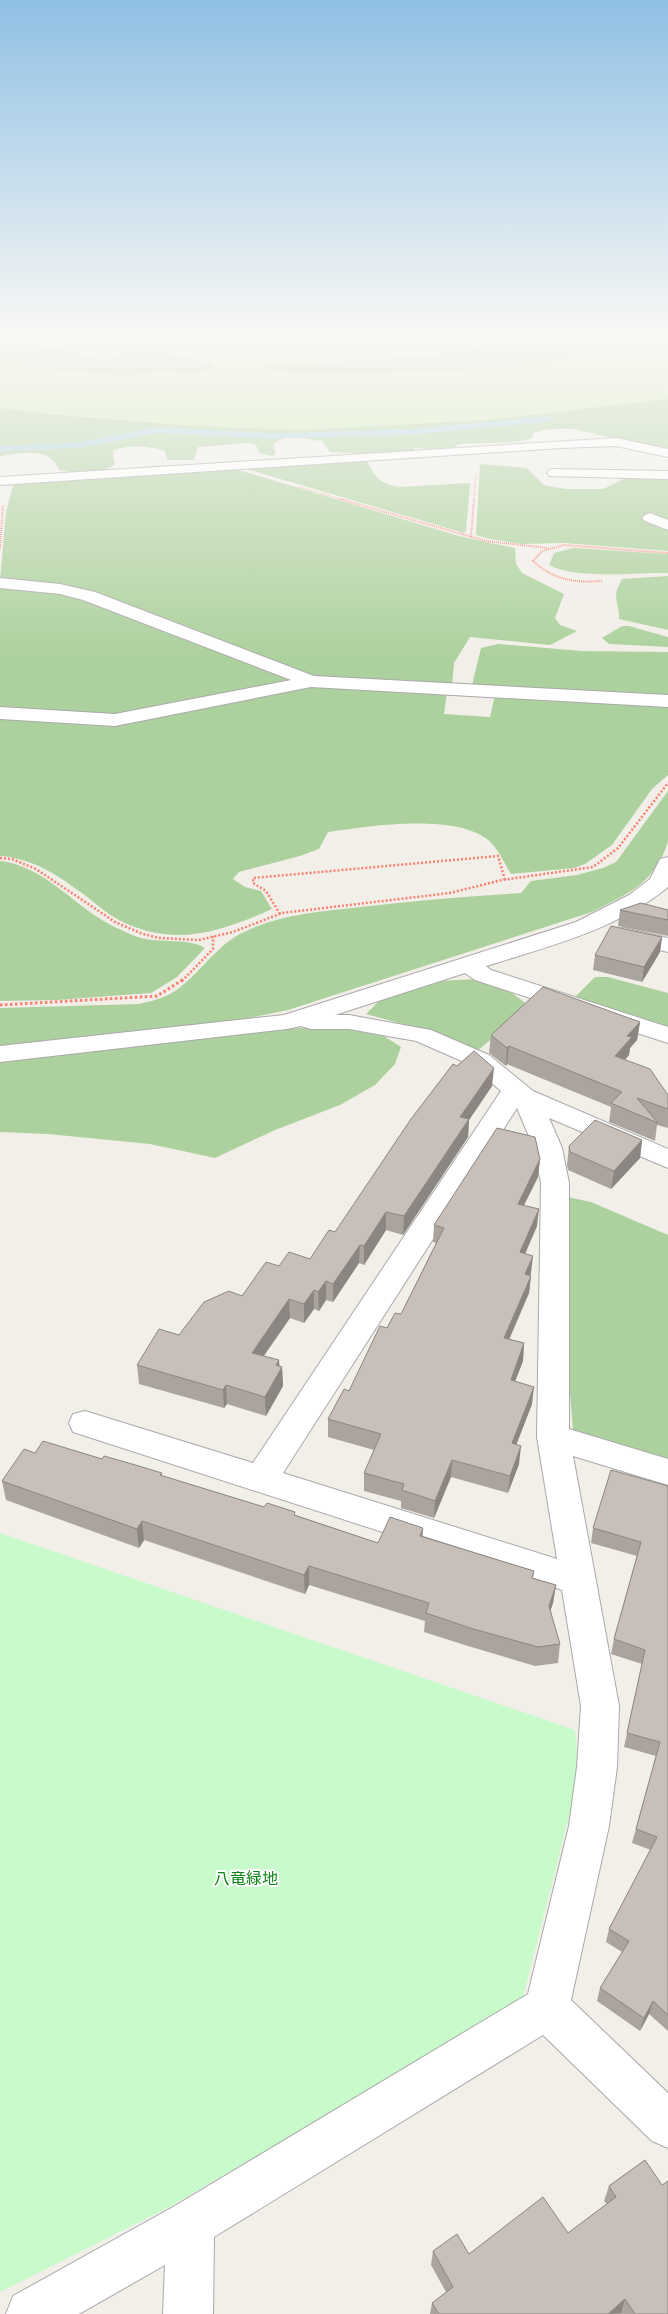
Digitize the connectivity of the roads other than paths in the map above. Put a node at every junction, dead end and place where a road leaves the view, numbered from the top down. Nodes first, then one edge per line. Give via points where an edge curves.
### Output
1 (668, 452) edge
2 (554, 473) dead end
3 (668, 475) edge
4 (0, 481) edge
5 (650, 518) dead end
6 (668, 525) edge
7 (0, 583) edge
8 (311, 682) junction
9 (668, 701) edge
10 (0, 713) edge
11 (668, 864) edge
12 (668, 894) edge
13 (637, 900) junction
14 (584, 926) junction
15 (668, 945) edge
16 (468, 964) junction
17 (287, 1022) junction
18 (668, 1035) edge
19 (0, 1054) edge
20 (520, 1094) junction
21 (668, 1159) edge
22 (85, 1423) dead end
23 (553, 1437) junction
24 (668, 1472) edge
25 (261, 1479) junction
26 (577, 1580) junction
27 (547, 2008) junction
28 (668, 2125) edge
29 (190, 2224) junction
30 (31, 2314) edge
31 (188, 2314) edge

1 - 4 street via 616,442 560,444
2 - 3 street
5 - 6 street
7 - 8 street via 60,589 89,596
8 - 9 street
8 - 10 street via 115,720
11 - 13 street via 660,882
12 - 13 street
13 - 14 street
14 - 15 street
14 - 16 street
16 - 17 street
16 - 18 street via 483,975
17 - 19 street
17 - 20 street via 349,1022 422,1035 480,1060
20 - 21 street
20 - 23 street via 542,1130 551,1153 555,1183
20 - 25 street
22 - 25 street
23 - 24 street
23 - 26 street
25 - 26 street
26 - 27 street via 600,1706 597,1767 589,1826
27 - 28 street
27 - 29 street
29 - 30 street
29 - 31 street

